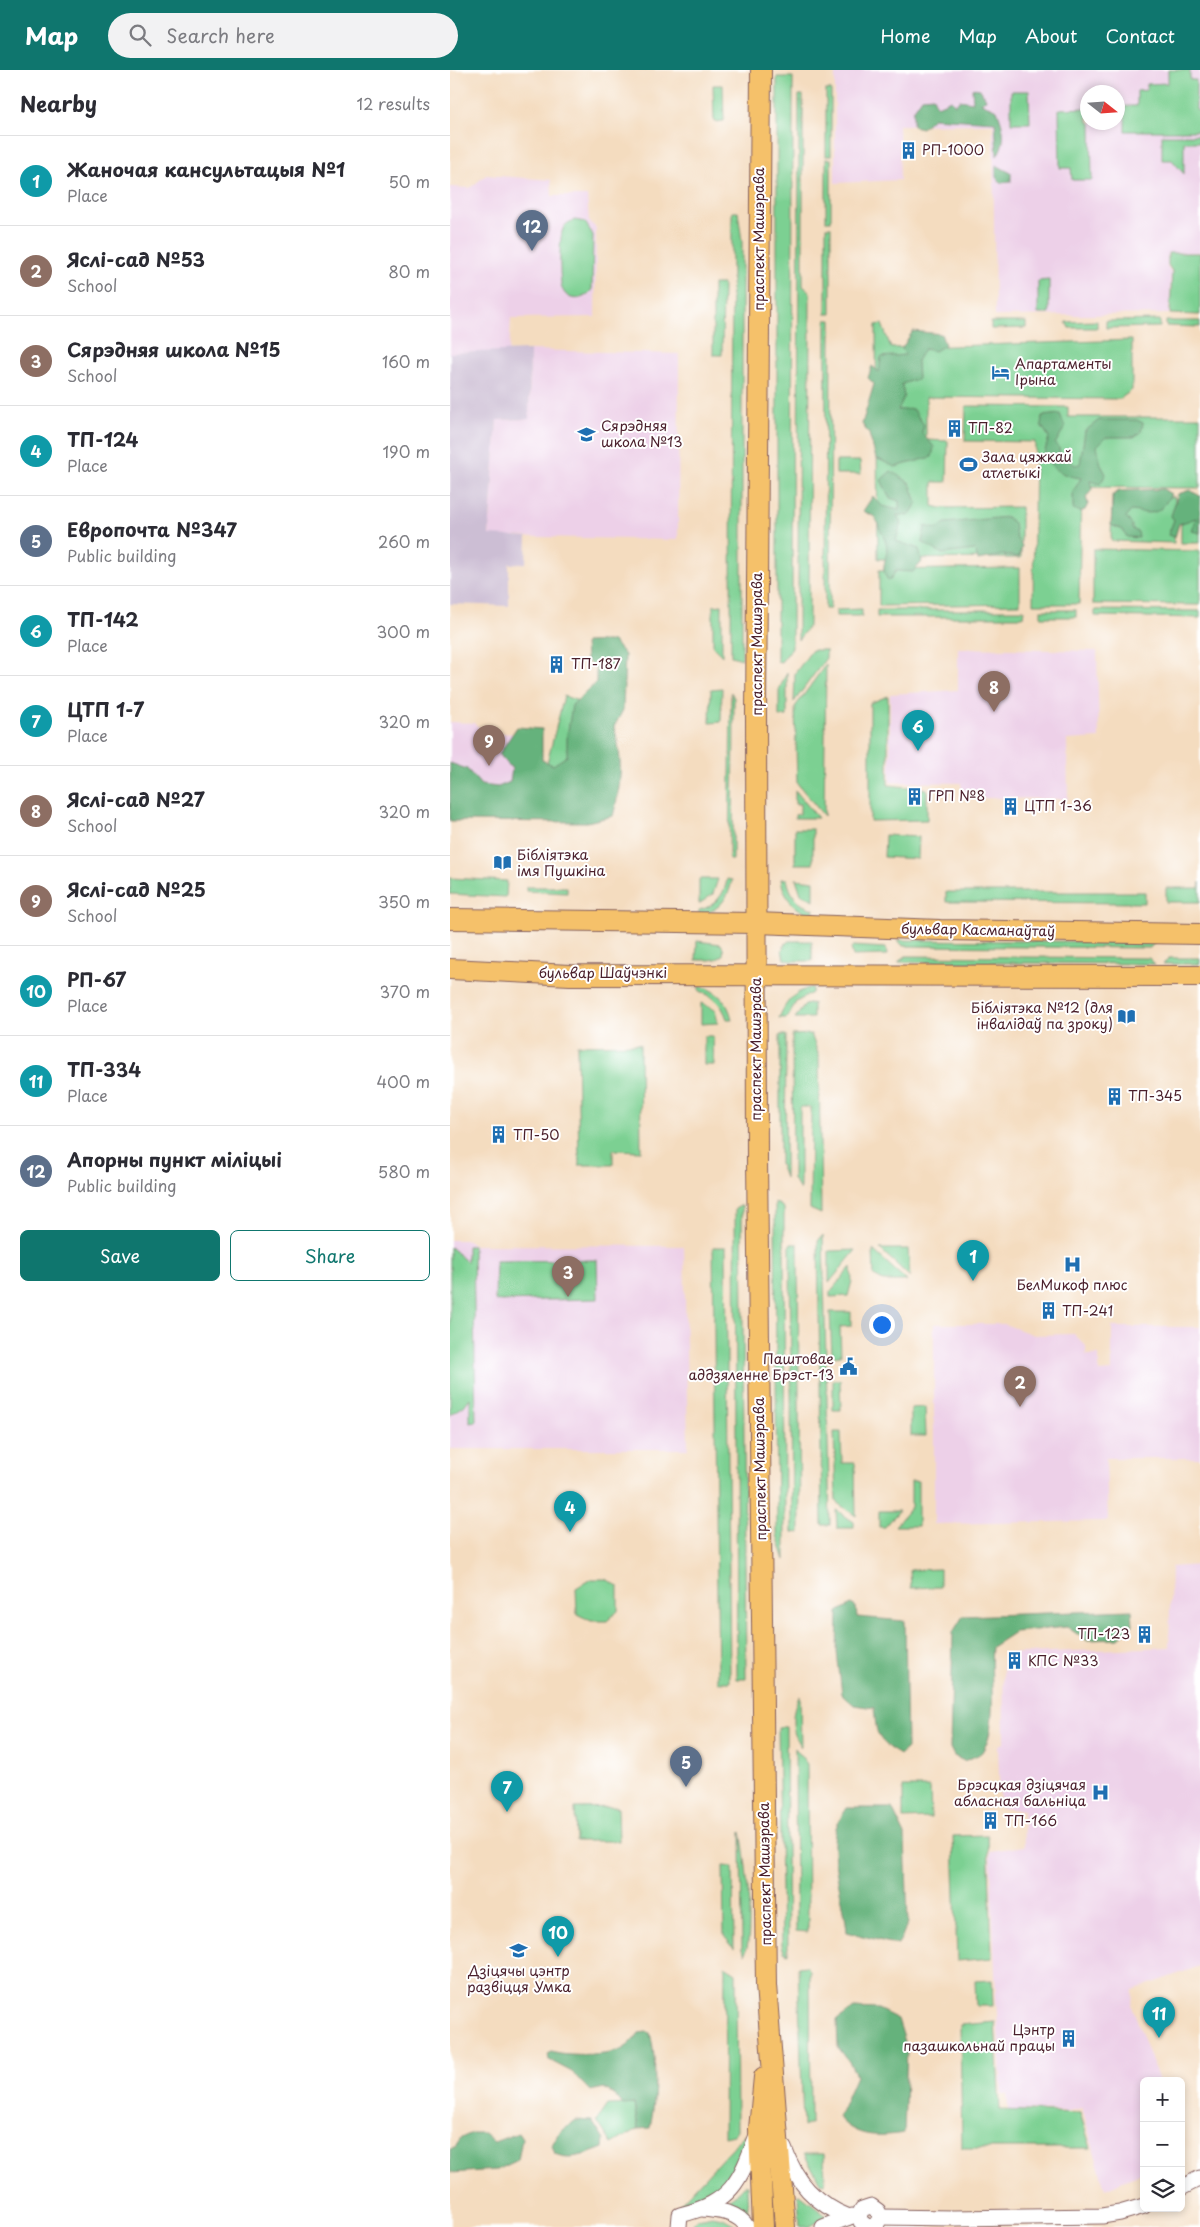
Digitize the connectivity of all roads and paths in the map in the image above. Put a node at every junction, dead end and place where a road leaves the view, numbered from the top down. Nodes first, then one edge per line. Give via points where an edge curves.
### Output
1 (760, 70) edge
2 (450, 919) edge
3 (756, 923) junction
4 (1200, 934) edge
5 (450, 969) edge
6 (756, 975) junction
7 (1200, 976) edge
8 (768, 2130) junction
9 (1200, 2178) edge
10 (1185, 2186) edge
11 (1140, 2207) edge
12 (704, 2209) junction
13 (680, 2221) edge
14 (865, 2221) edge
15 (747, 2227) edge
16 (763, 2227) edge
17 (785, 2227) edge
18 (823, 2227) edge

1 - 3 main road, праспект Машэрава
2 - 3 main road
3 - 4 main road, бульвар Касманаўтаў
3 - 6 main road, праспект Машэрава
5 - 6 main road, бульвар Шаўчэнкі via 570,974
6 - 7 main road
6 - 8 main road, праспект Машэрава
8 - 12 street via 740,2178 721,2198
8 - 14 street via 803,2186 818,2201
8 - 16 main road, праспект Машэрава
8 - 17 main road, праспект Машэрава
9 - 10 street
11 - 14 street via 1102,2216
12 - 13 street
12 - 15 street via 734,2216
14 - 18 street

